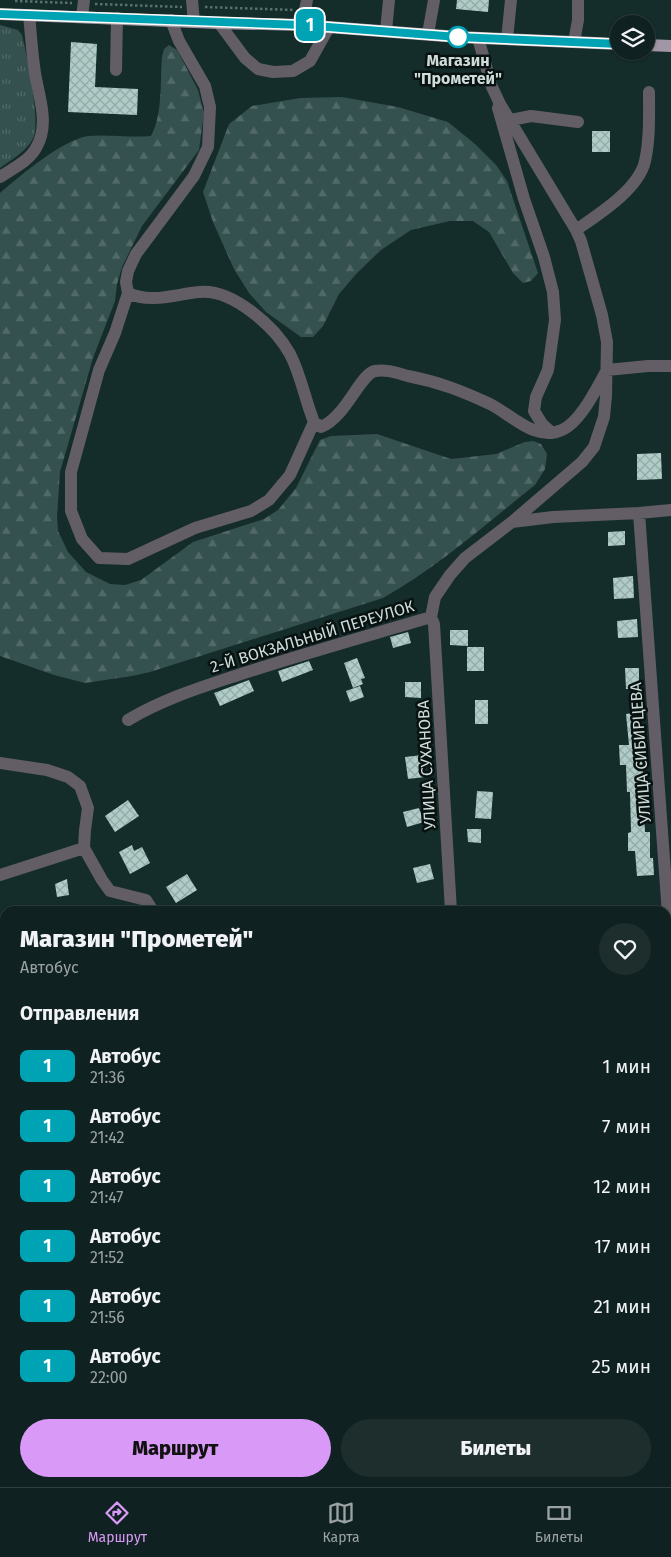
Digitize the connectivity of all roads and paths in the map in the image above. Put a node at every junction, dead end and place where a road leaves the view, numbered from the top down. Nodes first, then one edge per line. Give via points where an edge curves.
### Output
1 (389, 0) edge
2 (434, 0) edge
3 (511, 0) edge
4 (578, 0) edge
5 (9, 1) edge
6 (84, 1) edge
7 (192, 4) edge
8 (306, 5) edge
9 (0, 14) edge
10 (29, 15) junction
11 (82, 17) junction
12 (117, 18) junction
13 (171, 20) junction
14 (194, 22) junction
15 (219, 23) junction
16 (302, 25) junction
17 (328, 27) junction
18 (386, 31) junction
19 (428, 34) junction
20 (478, 38) junction
21 (507, 39) junction
22 (574, 42) junction
23 (610, 44) edge
24 (655, 45) edge
25 (671, 46) edge
26 (116, 70) dead end
27 (492, 87) junction
28 (649, 92) dead end
29 (511, 120) junction
30 (578, 122) dead end
31 (0, 176) edge
32 (576, 230) junction
33 (128, 293) junction
34 (671, 366) edge
35 (607, 370) junction
36 (314, 422) junction
37 (552, 433) junction
38 (671, 510) edge
39 (639, 513) junction
40 (512, 522) junction
41 (432, 617) junction
42 (128, 720) dead end
43 (0, 763) edge
44 (84, 848) junction
45 (0, 875) edge
46 (150, 906) edge
47 (451, 906) edge
48 (666, 906) edge

1 - 18 street
2 - 19 street
3 - 21 street
4 - 22 street
5 - 6 path
6 - 7 path
6 - 11 street
7 - 8 path
7 - 14 street
8 - 16 street
9 - 10 main road
10 - 11 main road
10 - 31 street via 43,121 41,136 36,149
11 - 12 main road
12 - 13 main road
12 - 26 street
13 - 14 main road
13 - 33 street via 204,86 210,107 208,147 194,176 136,254 128,271
14 - 15 main road
15 - 16 main road
15 - 17 street via 258,69 273,72 293,71 310,61
16 - 17 main road
17 - 18 main road
18 - 19 main road
19 - 20 main road
20 - 21 main road
20 - 27 street, 2-Й ВОКЗАЛЬНЫЙ ПЕРЕУЛОК
21 - 22 main road
22 - 23 main road
24 - 25 main road
27 - 29 street, 2-Й ВОКЗАЛЬНЫЙ ПЕРЕУЛОК
27 - 37 street via 553,292 554,320 548,370 536,396 534,411
28 - 32 street via 648,141 640,174 603,212
29 - 30 street via 531,116
29 - 32 street, 2-Й ВОКЗАЛЬНЫЙ ПЕРЕУЛОК
32 - 35 street, 2-Й ВОКЗАЛЬНЫЙ ПЕРЕУЛОК via 602,315
33 - 36 street via 145,299 217,292 246,308 282,341 298,372
33 - 36 street via 99,370 71,472 71,511 82,539 99,558 128,559 194,528 251,511 269,500 290,475
34 - 35 street
35 - 37 street via 571,424
35 - 40 street, 2-Й ВОКЗАЛЬНЫЙ ПЕРЕУЛОК via 604,417 594,447 582,462
36 - 37 street via 321,427 337,417 373,371 390,371 452,387 536,431
38 - 39 street
39 - 40 street
39 - 48 street, УЛИЦА СИБИРЦЕВА
40 - 41 street, 2-Й ВОКЗАЛЬНЫЙ ПЕРЕУЛОК via 465,558 450,575 434,597
41 - 42 street, 2-Й ВОКЗАЛЬНЫЙ ПЕРЕУЛОК via 277,662 173,697
41 - 47 street, УЛИЦА СУХАНОВА
43 - 44 street via 47,770 68,777 80,786 88,808
44 - 45 street
44 - 46 street via 110,891 146,900

